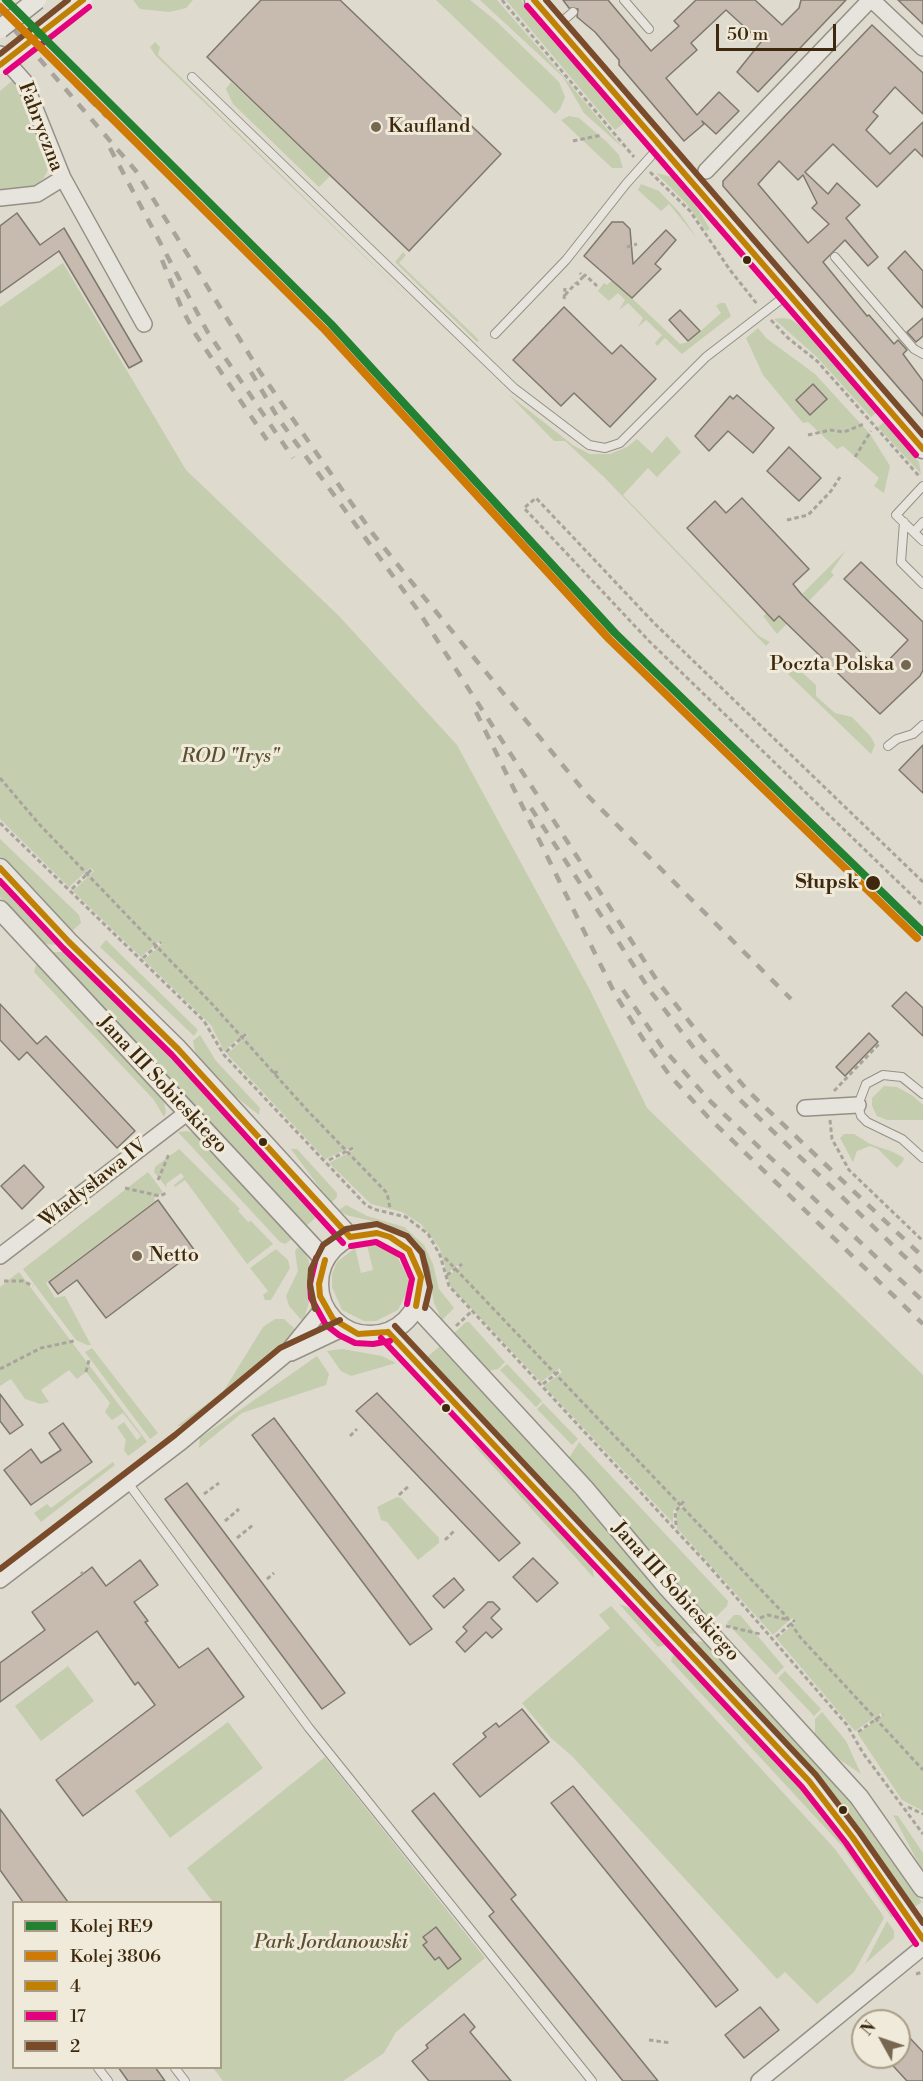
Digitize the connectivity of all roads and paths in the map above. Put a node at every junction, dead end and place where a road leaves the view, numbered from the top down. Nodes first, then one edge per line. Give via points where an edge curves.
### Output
1 (38, 0) edge
2 (83, 0) edge
3 (502, 0) edge
4 (534, 0) edge
5 (624, 0) edge
6 (871, 0) edge
7 (573, 12) dead end
8 (557, 26) junction
9 (0, 29) edge
10 (649, 29) dead end
11 (923, 48) edge
12 (0, 54) edge
13 (0, 65) edge
14 (192, 77) dead end
15 (602, 135) dead end
16 (627, 136) dead end
17 (573, 141) dead end
18 (621, 141) junction
19 (662, 145) junction
20 (634, 156) dead end
21 (705, 171) dead end
22 (653, 174) dead end
23 (63, 178) junction
24 (0, 198) edge
25 (637, 244) dead end
26 (627, 247) dead end
27 (835, 257) dead end
28 (580, 273) dead end
29 (583, 277) junction
30 (597, 286) dead end
31 (565, 288) dead end
32 (790, 293) junction
33 (758, 305) dead end
34 (773, 322) dead end
35 (144, 324) dead end
36 (495, 334) dead end
37 (923, 354) edge
38 (864, 424) dead end
39 (871, 431) dead end
40 (808, 435) dead end
41 (923, 449) edge
42 (855, 457) dead end
43 (840, 477) dead end
44 (920, 477) dead end
45 (923, 486) edge
46 (787, 520) dead end
47 (904, 522) junction
48 (923, 522) edge
49 (914, 532) junction
50 (923, 541) edge
51 (923, 584) edge
52 (923, 725) edge
53 (888, 746) dead end
54 (0, 778) edge
55 (0, 823) edge
56 (0, 868) edge
57 (92, 869) dead end
58 (87, 874) junction
59 (923, 882) edge
60 (72, 889) dead end
61 (923, 906) edge
62 (0, 910) edge
63 (161, 942) dead end
64 (156, 946) junction
65 (143, 958) dead end
66 (246, 1034) dead end
67 (242, 1038) junction
68 (879, 1044) dead end
69 (226, 1052) dead end
70 (280, 1069) dead end
71 (274, 1074) junction
72 (923, 1094) edge
73 (830, 1096) dead end
74 (858, 1105) junction
75 (805, 1108) dead end
76 (188, 1112) junction
77 (830, 1117) dead end
78 (353, 1148) dead end
79 (347, 1152) junction
80 (169, 1154) dead end
81 (923, 1158) edge
82 (329, 1160) dead end
83 (158, 1180) dead end
84 (125, 1188) dead end
85 (168, 1192) dead end
86 (390, 1208) dead end
87 (350, 1237) junction
88 (923, 1241) edge
89 (0, 1256) edge
90 (445, 1258) dead end
91 (325, 1260) junction
92 (462, 1264) dead end
93 (455, 1269) junction
94 (447, 1275) dead end
95 (4, 1281) dead end
96 (33, 1286) dead end
97 (416, 1306) junction
98 (324, 1307) junction
99 (472, 1311) junction
100 (464, 1319) dead end
101 (344, 1328) junction
102 (388, 1332) junction
103 (74, 1341) dead end
104 (285, 1355) junction
105 (89, 1360) dead end
106 (0, 1369) edge
107 (561, 1370) dead end
108 (86, 1372) dead end
109 (556, 1374) junction
110 (543, 1384) dead end
111 (357, 1430) dead end
112 (350, 1436) dead end
113 (658, 1474) dead end
114 (654, 1477) junction
115 (128, 1483) junction
116 (219, 1483) dead end
117 (410, 1485) dead end
118 (204, 1494) dead end
119 (399, 1495) dead end
120 (684, 1501) dead end
121 (681, 1505) junction
122 (239, 1509) dead end
123 (225, 1521) dead end
124 (253, 1525) dead end
125 (676, 1526) dead end
126 (454, 1531) dead end
127 (237, 1538) dead end
128 (445, 1540) dead end
129 (274, 1573) dead end
130 (267, 1579) dead end
131 (0, 1580) edge
132 (759, 1618) dead end
133 (795, 1620) dead end
134 (790, 1622) junction
135 (726, 1626) dead end
136 (760, 1634) dead end
137 (776, 1637) dead end
138 (883, 1714) dead end
139 (876, 1719) junction
140 (858, 1732) dead end
141 (923, 1770) edge
142 (908, 1807) dead end
143 (923, 1814) edge
144 (923, 1834) edge
145 (923, 1888) edge
146 (923, 1939) edge
147 (923, 1947) edge
148 (923, 1972) edge
149 (913, 1976) dead end
150 (649, 2040) dead end
151 (671, 2043) dead end
152 (592, 2081) edge
153 (759, 2081) edge

1 - 9 street, bridge
2 - 13 street, bridge
3 - 18 path
4 - 8 street
5 - 10 lane
6 - 11 street
6 - 21 street
7 - 8 lane
8 - 19 street
12 - 23 street, Fabryczna via 24,81
14 - 32 lane via 514,388 589,445 605,448 620,443 706,357
15 - 17 path
16 - 18 path
18 - 20 path
19 - 32 street
19 - 36 lane via 566,260
22 - 33 path via 690,211
23 - 24 street, Fabryczna via 37,194
23 - 35 street
25 - 26 path
27 - 37 lane via 914,349
28 - 29 path
29 - 30 path
29 - 31 path via 564,297
32 - 41 street
34 - 44 path via 817,361
38 - 40 path via 844,432 830,430
39 - 42 path
43 - 46 path via 808,515
45 - 47 lane via 896,515
47 - 49 lane
47 - 51 lane via 902,562
48 - 49 lane
49 - 50 lane
52 - 53 lane
54 - 58 path
55 - 99 path via 204,1022 224,1055 366,1204 406,1217 423,1228 440,1255 447,1284
56 - 87 street, Jana III Sobieskiego via 178,1049
57 - 58 path
58 - 60 path
58 - 64 path
59 - 61 path via 654,623 536,498 524,508 665,657
62 - 76 street, Jana III Sobieskiego
63 - 64 path
64 - 65 path
64 - 67 path
66 - 67 path
67 - 69 path
67 - 71 path
68 - 73 path
70 - 71 path
71 - 79 path
72 - 74 lane via 902,1077 883,1075 866,1084
74 - 75 street
74 - 81 lane via 867,1122 902,1139
76 - 89 street, Władysława IV
76 - 91 street, Jana III Sobieskiego
77 - 88 path via 831,1136 849,1170
78 - 79 path
79 - 82 path
79 - 86 path via 387,1193
80 - 83 path
84 - 85 path via 160,1196
87 - 91 street via 331,1250
87 - 97 street via 377,1233 409,1250 421,1277
90 - 93 path
91 - 98 street via 319,1284
92 - 93 path
93 - 94 path
93 - 109 path
95 - 96 path via 23,1281
97 - 102 street via 409,1317
97 - 145 street, Jana III Sobieskiego via 859,1797
98 - 101 street
98 - 104 street
99 - 100 path
99 - 144 path via 709,1566 840,1716
101 - 102 street via 358,1334
101 - 104 street
102 - 146 street, Jana III Sobieskiego via 809,1781
103 - 106 path via 41,1348
104 - 115 street
105 - 108 path
107 - 109 path
109 - 110 path
109 - 114 path
111 - 112 path
113 - 114 path
114 - 121 path
115 - 131 street
115 - 152 lane via 312,1732
116 - 118 path
117 - 119 path
120 - 121 path
121 - 125 path via 675,1512
121 - 134 path
122 - 123 path
124 - 127 path
126 - 128 path
129 - 130 path
132 - 134 path via 768,1615
133 - 134 path
134 - 137 path
134 - 139 path
135 - 136 path
138 - 139 path
139 - 140 path
139 - 141 path
142 - 143 path
147 - 153 street
148 - 149 path
150 - 151 path

